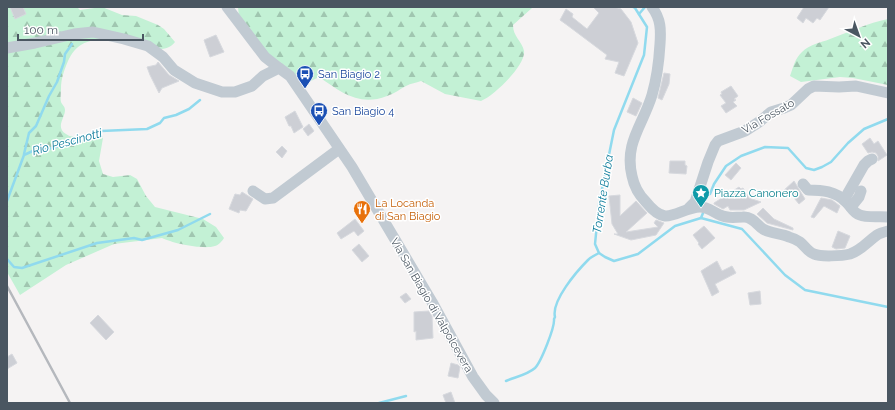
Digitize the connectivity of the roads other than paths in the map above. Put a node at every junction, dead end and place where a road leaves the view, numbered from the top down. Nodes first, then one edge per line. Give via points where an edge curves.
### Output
1 (227, 7) edge
2 (237, 7) edge
3 (652, 7) edge
4 (235, 18) junction
5 (7, 48) edge
6 (279, 68) junction
7 (888, 93) edge
8 (340, 149) junction
9 (872, 160) dead end
10 (803, 184) dead end
11 (253, 191) dead end
12 (861, 191) dead end
13 (847, 204) junction
14 (687, 209) junction
15 (888, 217) edge
16 (888, 231) edge
17 (494, 403) edge

1 - 4 street, Via San Biagio di Valpolcevera
2 - 4 street
3 - 14 street via 661,25 659,61 652,95 632,142 631,172 642,198 662,215 669,216
4 - 6 street, Via San Biagio di Valpolcevera via 265,57
5 - 6 street via 93,32 148,46 163,57 174,70 195,83 222,92 235,92 252,86
6 - 8 street, Via San Biagio di Valpolcevera via 290,76
7 - 14 street, Via Fossato via 856,86 814,86 808,89 791,105 771,112 745,131 718,141 708,162 696,202
8 - 11 street via 273,198 265,199
8 - 17 street, Via San Biagio di Valpolcevera via 473,378
9 - 13 street via 864,165
10 - 13 street via 808,190 829,192 839,196
12 - 13 street via 859,197
13 - 15 street via 860,216
14 - 16 street via 701,207 734,218 750,218 764,230 801,242 814,255 850,254 864,247 877,234

